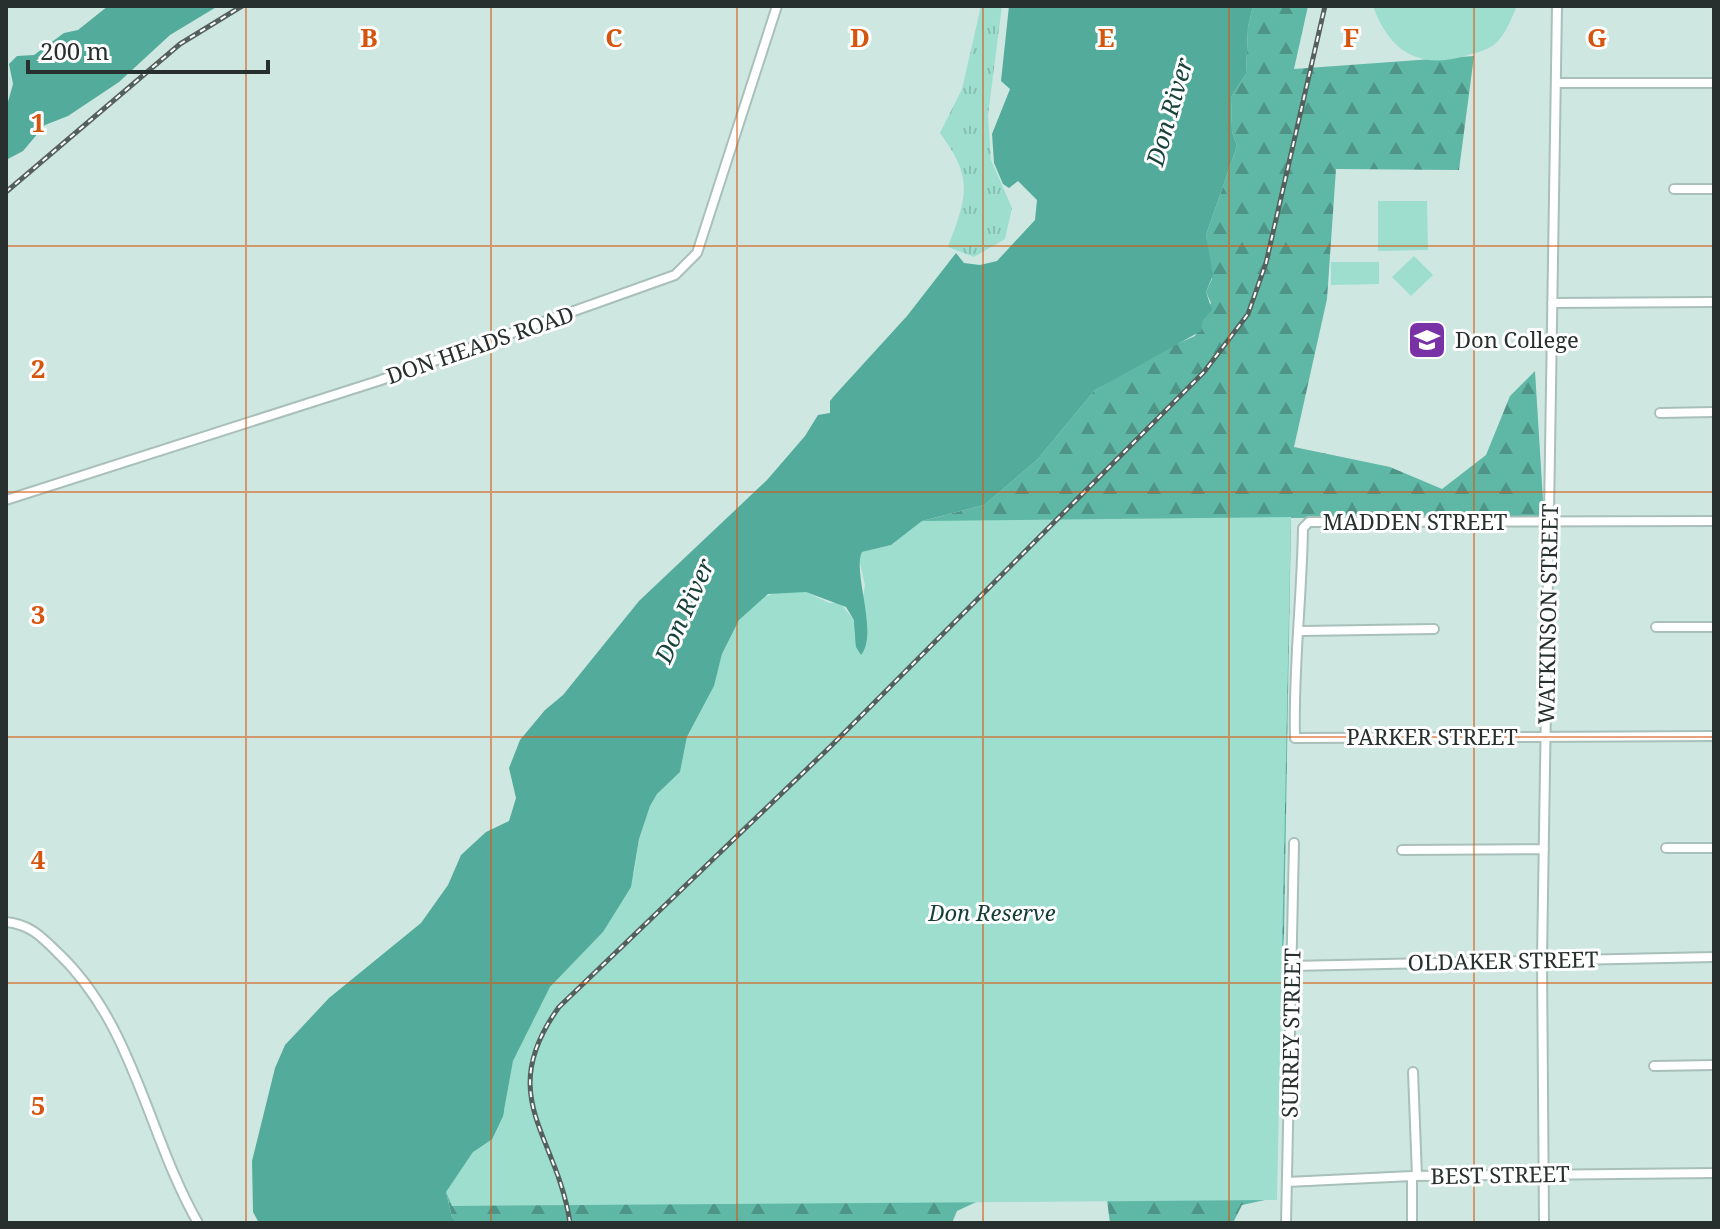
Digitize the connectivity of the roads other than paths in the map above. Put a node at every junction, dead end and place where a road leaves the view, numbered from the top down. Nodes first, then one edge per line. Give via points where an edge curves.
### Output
1 (777, 6) edge
2 (1557, 6) edge
3 (1558, 83) junction
4 (1714, 83) edge
5 (1674, 189) dead end
6 (1714, 189) edge
7 (1714, 302) edge
8 (1552, 303) junction
9 (1714, 412) edge
10 (1660, 413) dead end
11 (6, 500) edge
12 (1714, 521) edge
13 (1549, 522) junction
14 (1656, 627) dead end
15 (1714, 627) edge
16 (1434, 629) dead end
17 (1301, 631) junction
18 (1714, 736) edge
19 (1547, 737) junction
20 (1294, 843) dead end
21 (1666, 848) dead end
22 (1714, 848) edge
23 (1544, 849) junction
24 (1402, 850) dead end
25 (6, 922) edge
26 (1714, 957) edge
27 (1542, 959) junction
28 (1291, 966) junction
29 (1714, 1065) edge
30 (1654, 1066) dead end
31 (1413, 1072) dead end
32 (1714, 1173) edge
33 (1544, 1174) junction
34 (1414, 1176) junction
35 (1287, 1182) junction
36 (198, 1223) edge
37 (1286, 1223) edge
38 (1412, 1223) edge
39 (1544, 1223) edge

1 - 11 street, DON HEADS ROAD via 697,253 675,275 378,381
2 - 3 street, WATKINSON STREET
3 - 4 street
3 - 8 street, WATKINSON STREET
5 - 6 street
7 - 8 street
8 - 13 street, WATKINSON STREET
9 - 10 street
12 - 13 street, MADDEN STREET
13 - 17 street, MADDEN STREET via 1309,522 1303,528
13 - 19 street, WATKINSON STREET
14 - 15 street
16 - 17 street
17 - 19 street, PARKER STREET via 1293,682 1295,738
18 - 19 street, PARKER STREET
19 - 23 street, WATKINSON STREET
20 - 28 street, SURREY STREET
21 - 22 street
23 - 24 street
23 - 27 street, WATKINSON STREET
25 - 36 street via 23,923 40,936 91,988 118,1032 181,1193
26 - 27 street, OLDAKER STREET
27 - 28 street, OLDAKER STREET
27 - 33 street, WATKINSON STREET
28 - 35 street, SURREY STREET
29 - 30 street
31 - 34 street
32 - 33 street, BEST STREET
33 - 34 street, BEST STREET
33 - 39 street, WATKINSON STREET
34 - 35 street, BEST STREET
34 - 38 street
35 - 37 street, SURREY STREET

